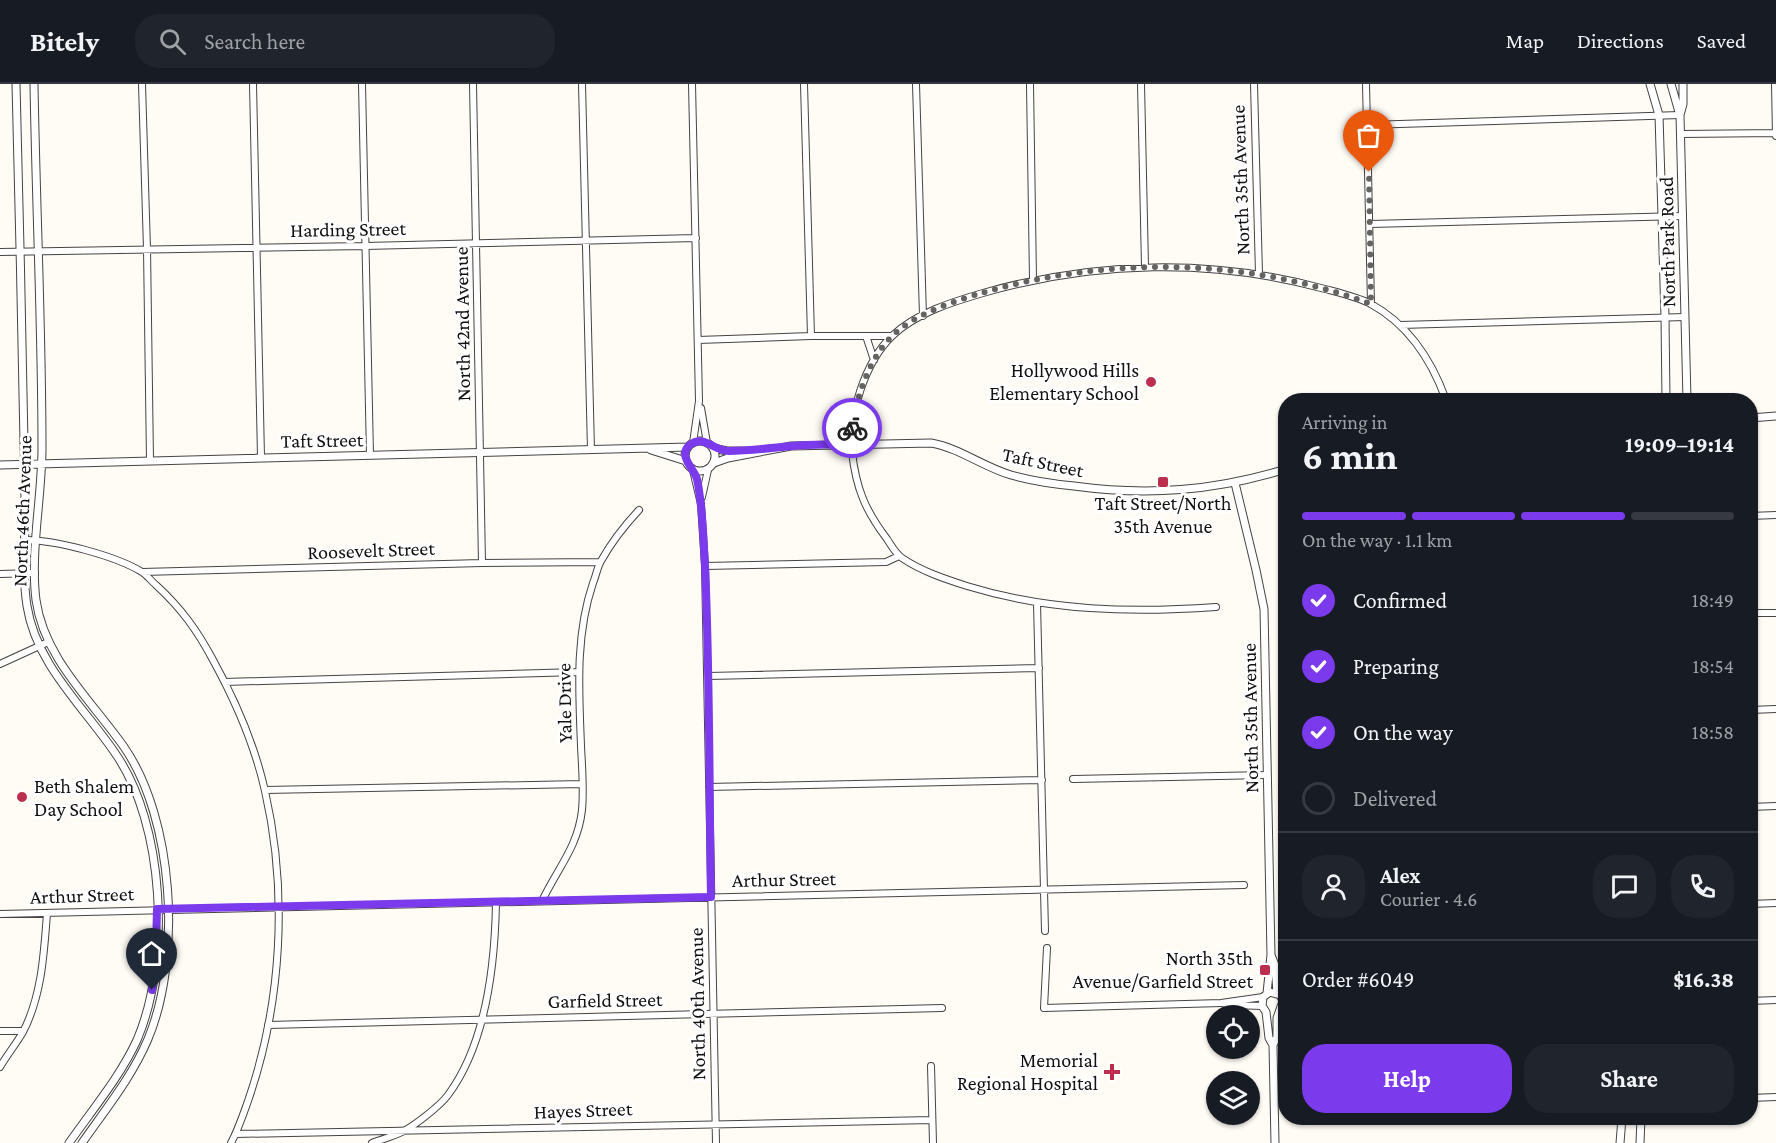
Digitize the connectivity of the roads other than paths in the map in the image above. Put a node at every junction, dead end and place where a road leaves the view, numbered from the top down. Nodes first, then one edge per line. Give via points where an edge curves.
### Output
1 (16, 84) edge
2 (34, 84) edge
3 (142, 84) edge
4 (253, 84) edge
5 (362, 84) edge
6 (473, 84) edge
7 (582, 84) edge
8 (692, 84) edge
9 (804, 84) edge
10 (916, 84) edge
11 (1030, 84) edge
12 (1141, 84) edge
13 (1254, 84) edge
14 (1366, 84) edge
15 (1650, 84) edge
16 (1671, 84) edge
17 (1683, 84) edge
18 (1775, 84) edge
19 (1659, 115) junction
20 (1680, 115) junction
21 (1368, 125) junction
22 (1681, 134) junction
23 (1776, 135) edge
24 (1683, 216) junction
25 (1662, 217) junction
26 (1370, 224) junction
27 (696, 238) junction
28 (586, 240) junction
29 (476, 242) junction
30 (365, 246) junction
31 (257, 248) junction
32 (147, 249) junction
33 (20, 251) junction
34 (37, 251) junction
35 (0, 252) edge
36 (1145, 266) junction
37 (1259, 274) junction
38 (1033, 280) junction
39 (1371, 304) junction
40 (923, 316) junction
41 (1665, 317) junction
42 (1684, 317) junction
43 (1400, 325) junction
44 (811, 336) junction
45 (866, 336) junction
46 (892, 336) junction
47 (698, 340) junction
48 (874, 360) junction
49 (1444, 393) edge
50 (1665, 393) edge
51 (1687, 393) edge
52 (699, 401) junction
53 (1776, 416) edge
54 (1758, 417) edge
55 (707, 443) junction
56 (851, 444) junction
57 (691, 445) junction
58 (645, 448) junction
59 (713, 448) junction
60 (591, 450) junction
61 (762, 451) junction
62 (481, 452) junction
63 (370, 455) junction
64 (261, 458) junction
65 (150, 460) junction
66 (686, 461) junction
67 (714, 463) junction
68 (24, 464) junction
69 (42, 464) junction
70 (0, 465) edge
71 (693, 470) junction
72 (708, 470) junction
73 (1278, 472) edge
74 (1235, 483) junction
75 (701, 504) junction
76 (639, 510) dead end
77 (1776, 515) edge
78 (1758, 516) edge
79 (25, 540) junction
80 (36, 540) junction
81 (899, 556) junction
82 (600, 562) junction
83 (482, 563) junction
84 (705, 566) junction
85 (24, 573) junction
86 (35, 573) junction
87 (142, 573) junction
88 (0, 574) edge
89 (1037, 603) junction
90 (1216, 607) dead end
91 (1758, 613) edge
92 (1776, 613) edge
93 (48, 642) junction
94 (39, 646) junction
95 (0, 664) edge
96 (1038, 668) junction
97 (578, 672) junction
98 (708, 676) junction
99 (225, 682) junction
100 (1758, 710) edge
101 (1776, 710) edge
102 (1267, 775) junction
103 (1073, 779) dead end
104 (1042, 780) junction
105 (582, 784) junction
106 (709, 788) junction
107 (265, 790) junction
108 (1776, 806) edge
109 (1758, 807) edge
110 (1244, 885) dead end
111 (1044, 890) junction
112 (711, 897) junction
113 (542, 901) junction
114 (496, 902) junction
115 (1776, 903) edge
116 (1758, 904) edge
117 (278, 907) junction
118 (157, 909) junction
119 (167, 909) junction
120 (47, 913) junction
121 (0, 914) edge
122 (1045, 931) dead end
123 (1047, 948) dead end
124 (1271, 955) junction
125 (1277, 993) joint
126 (1265, 995) junction
127 (1776, 1000) edge
128 (1758, 1001) edge
129 (1221, 1003) junction
130 (942, 1008) dead end
131 (1264, 1009) junction
132 (1278, 1011) edge
133 (713, 1014) junction
134 (481, 1019) junction
135 (1278, 1024) edge
136 (268, 1025) junction
137 (0, 1031) edge
138 (23, 1031) junction
139 (1273, 1045) junction
140 (932, 1066) dead end
141 (0, 1067) edge
142 (119, 1071) junction
143 (128, 1076) junction
144 (1776, 1097) edge
145 (1758, 1098) edge
146 (932, 1120) junction
147 (715, 1123) junction
148 (1621, 1125) edge
149 (1641, 1125) edge
150 (403, 1132) junction
151 (236, 1134) junction
152 (69, 1143) edge
153 (82, 1143) edge
154 (231, 1143) edge
155 (372, 1143) edge
156 (716, 1143) edge
157 (933, 1143) edge
158 (1275, 1143) edge
159 (1620, 1143) edge
160 (1640, 1143) edge

1 - 33 street, North 46th Avenue
2 - 34 street, North 46th Avenue
3 - 32 street
4 - 31 street
5 - 30 street
6 - 29 street, North 42nd Avenue
7 - 28 street
8 - 27 street
9 - 44 street
10 - 40 street
11 - 38 street
12 - 36 street
13 - 37 street, North 35th Avenue
14 - 21 street
15 - 19 street, North Park Road
16 - 20 street
17 - 20 street, North Park Road
18 - 23 street
19 - 20 street
19 - 21 street
19 - 25 street, North Park Road
20 - 22 street, North Park Road
21 - 26 street
22 - 23 street
22 - 24 street, North Park Road
24 - 25 street
24 - 42 street, North Park Road
25 - 26 street
25 - 41 street, North Park Road
26 - 39 street
27 - 28 street, Harding Street
27 - 47 street
28 - 29 street, Harding Street
28 - 60 street
29 - 30 street, Harding Street
29 - 62 street, North 42nd Avenue
30 - 31 street, Harding Street
30 - 63 street
31 - 32 street, Harding Street
31 - 64 street
32 - 34 street, Harding Street
32 - 65 street
33 - 34 street, Harding Street
33 - 35 street, Harding Street
33 - 68 street, North 46th Avenue
34 - 69 street, North 46th Avenue
36 - 37 street
36 - 38 street
37 - 39 street via 1308,284
38 - 40 street via 975,295
39 - 43 street
40 - 46 street
41 - 42 street
41 - 43 street
41 - 50 street, North Park Road
42 - 51 street, North Park Road
43 - 49 street via 1427,357
44 - 45 street
44 - 47 street
45 - 46 street
45 - 48 street
46 - 48 street
47 - 52 street
48 - 56 street via 856,404
52 - 55 street
52 - 57 street
53 - 54 street
55 - 57 street
55 - 59 street
56 - 61 street, Taft Street
56 - 74 street, Taft Street via 944,445 1011,475 1103,490 1171,492
56 - 81 street via 858,490 870,516
57 - 58 street, Taft Street
57 - 66 street via 685,453
58 - 60 street, Taft Street
58 - 66 street, Taft Street
59 - 61 street, Taft Street
59 - 67 street
60 - 62 street, Taft Street
61 - 67 street, Taft Street
62 - 63 street, Taft Street
62 - 83 street, North 42nd Avenue
63 - 64 street, Taft Street
64 - 65 street, Taft Street
65 - 69 street, Taft Street
66 - 71 street
67 - 72 street
68 - 69 street, Taft Street
68 - 70 street, Taft Street
68 - 79 street, North 46th Avenue
69 - 80 street, North 46th Avenue
71 - 72 street
71 - 75 street, North 40th Avenue
72 - 75 street, North 40th Avenue
73 - 74 street, Taft Street
74 - 102 street, North 35th Avenue via 1264,609
75 - 84 street, North 40th Avenue
76 - 82 street, Yale Drive
77 - 78 street
79 - 80 street
79 - 85 street, North 46th Avenue
80 - 86 street, North 46th Avenue
80 - 87 street via 95,553
81 - 84 street via 886,562
81 - 89 street via 944,579
82 - 83 street, Roosevelt Street
82 - 97 street, Yale Drive via 581,627
83 - 87 street, Roosevelt Street
84 - 98 street, North 40th Avenue
85 - 86 street
85 - 88 street
85 - 94 street, North 46th Avenue via 28,615
86 - 93 street, North 46th Avenue via 38,611
87 - 99 street via 192,623
89 - 90 street via 1116,610
89 - 96 street
91 - 92 street
93 - 94 street
93 - 119 street, North 46th Avenue via 124,748 144,784 157,822
94 - 95 street
94 - 118 street, North 46th Avenue via 115,752 135,788 150,839
96 - 98 street
96 - 104 street
97 - 99 street
97 - 105 street, Yale Drive
98 - 106 street, North 40th Avenue
99 - 107 street
100 - 101 street
102 - 103 street
102 - 124 street, North 35th Avenue
104 - 106 street
104 - 111 street
105 - 107 street
105 - 113 street, Yale Drive via 577,839
106 - 112 street, North 40th Avenue
107 - 117 street via 276,859
108 - 109 street
110 - 111 street, Arthur Street
111 - 112 street, Arthur Street
111 - 122 street
112 - 113 street, Arthur Street
112 - 133 street, North 40th Avenue
113 - 114 street, Arthur Street
114 - 117 street, Arthur Street
114 - 134 street via 492,962
115 - 116 street
117 - 119 street, Arthur Street
117 - 136 street via 277,971
118 - 119 street, Arthur Street
118 - 120 street, Arthur Street
118 - 142 street, North 46th Avenue via 149,1002 136,1041
119 - 143 street, North 46th Avenue via 160,1002 149,1037
120 - 121 street, Arthur Street
120 - 138 street via 42,969
123 - 129 street via 1044,1008
124 - 125 street, North 35th Avenue
124 - 126 street, North 35th Avenue
125 - 126 street
126 - 129 street
126 - 131 street
127 - 128 street
129 - 131 street
130 - 133 street, Garfield Street
131 - 132 street
131 - 139 street
133 - 134 street, Garfield Street
133 - 147 street, North 40th Avenue
134 - 136 street, Garfield Street
134 - 150 street via 465,1065 447,1097
135 - 139 street
136 - 151 street
137 - 138 street
138 - 141 street
139 - 158 street
140 - 146 street
142 - 143 street
142 - 152 street, North 46th Avenue
143 - 153 street, North 46th Avenue
144 - 145 street
146 - 147 street, Hayes Street
146 - 157 street
147 - 150 street, Hayes Street
147 - 156 street, North 40th Avenue
148 - 159 street
149 - 160 street
150 - 151 street, Hayes Street
150 - 155 street
151 - 154 street

